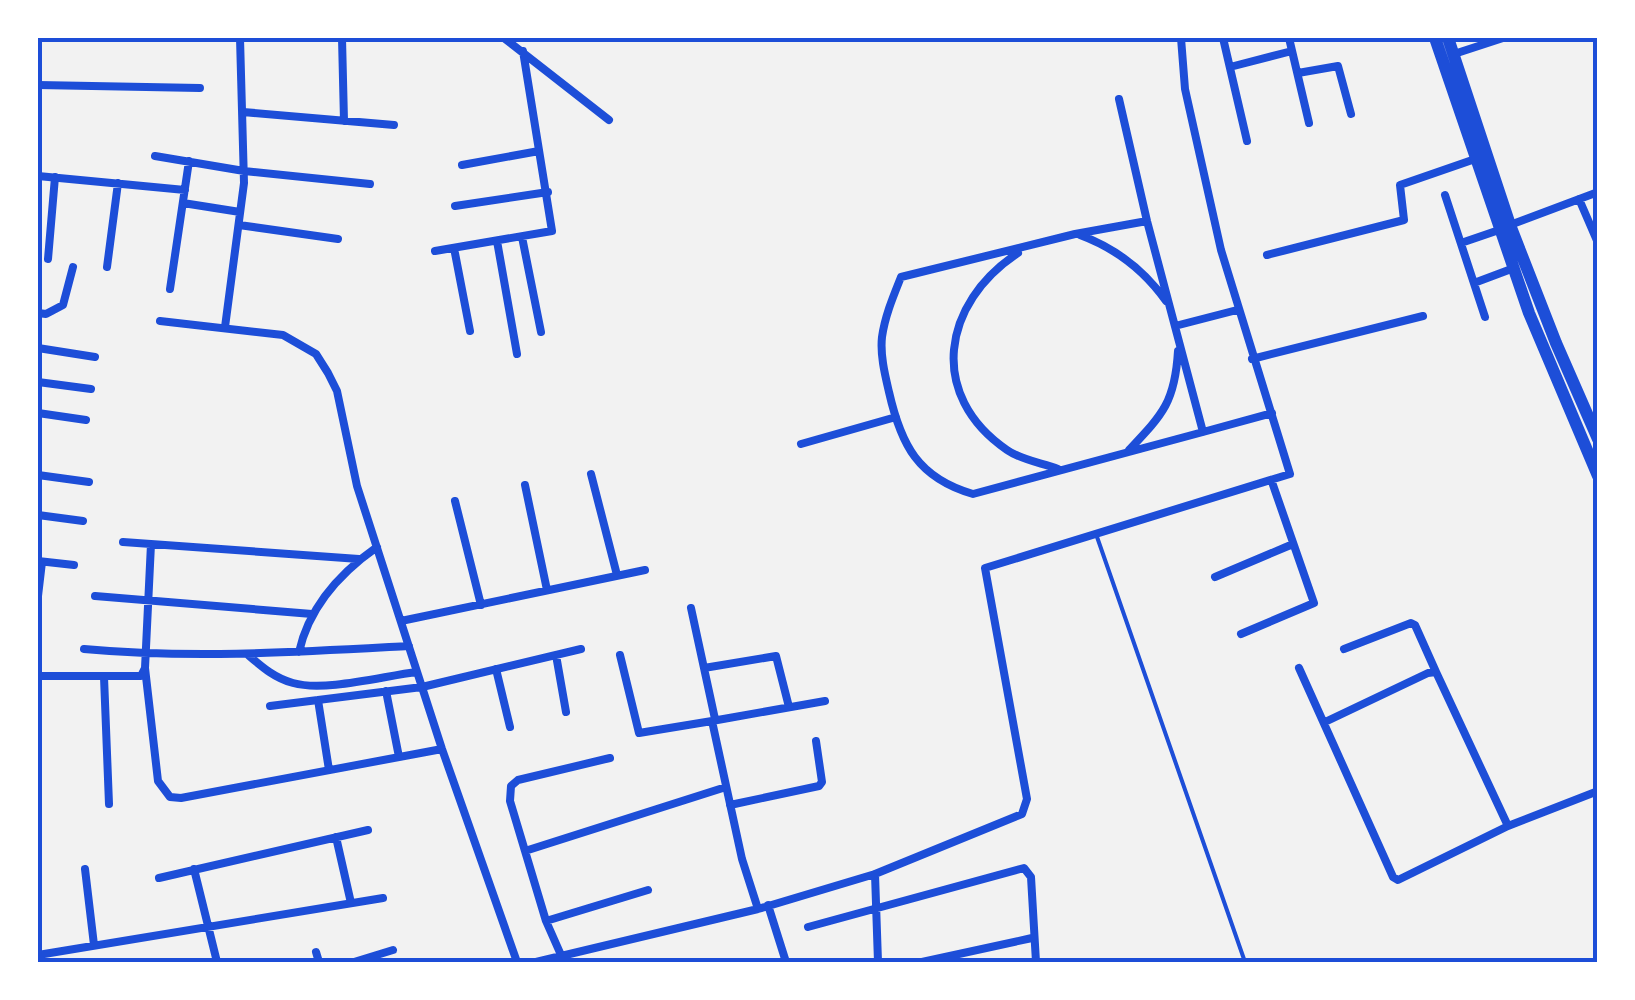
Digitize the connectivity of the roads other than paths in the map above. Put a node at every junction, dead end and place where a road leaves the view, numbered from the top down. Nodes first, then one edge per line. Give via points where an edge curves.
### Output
1 (240, 38) edge
2 (342, 38) edge
3 (504, 38) edge
4 (1181, 38) edge
5 (1223, 38) edge
6 (1289, 38) edge
7 (1435, 38) edge
8 (1448, 38) edge
9 (1503, 38) edge
10 (523, 51) junction
11 (1292, 51) junction
12 (1454, 54) junction
13 (1230, 67) junction
14 (1298, 74) junction
15 (38, 85) edge
16 (200, 88) dead end
17 (1119, 99) dead end
18 (243, 112) junction
19 (1350, 114) dead end
20 (609, 120) dead end
21 (344, 121) junction
22 (1309, 122) dead end
23 (394, 125) dead end
24 (1247, 141) dead end
25 (539, 151) junction
26 (155, 156) dead end
27 (1478, 158) junction
28 (189, 162) junction
29 (462, 165) dead end
30 (244, 170) junction
31 (38, 176) edge
32 (55, 177) junction
33 (118, 183) junction
34 (370, 184) dead end
35 (185, 190) junction
36 (548, 192) junction
37 (1598, 192) edge
38 (1445, 194) dead end
39 (1579, 199) junction
40 (183, 202) junction
41 (455, 206) dead end
42 (240, 212) junction
43 (1147, 221) junction
44 (239, 224) junction
45 (1506, 227) junction
46 (1076, 234) junction
47 (522, 237) junction
48 (338, 238) dead end
49 (497, 241) junction
50 (1461, 243) junction
51 (1598, 243) edge
52 (454, 248) junction
53 (1026, 248) junction
54 (434, 251) dead end
55 (1267, 255) dead end
56 (48, 259) dead end
57 (108, 266) dead end
58 (73, 267) dead end
59 (1514, 268) junction
60 (1474, 284) junction
61 (170, 289) dead end
62 (1170, 306) junction
63 (1237, 310) junction
64 (38, 313) edge
65 (1423, 316) dead end
66 (1485, 317) dead end
67 (160, 322) dead end
68 (1175, 326) junction
69 (226, 327) junction
70 (470, 331) dead end
71 (541, 332) dead end
72 (1179, 342) junction
73 (38, 348) edge
74 (517, 354) dead end
75 (96, 357) dead end
76 (1252, 359) junction
77 (38, 382) edge
78 (91, 389) dead end
79 (1272, 412) junction
80 (38, 413) edge
81 (896, 417) junction
82 (86, 420) dead end
83 (1203, 432) junction
84 (1598, 439) edge
85 (801, 444) dead end
86 (1129, 450) junction
87 (1058, 469) junction
88 (591, 474) dead end
89 (38, 475) edge
90 (1598, 476) edge
91 (89, 482) dead end
92 (1272, 482) junction
93 (525, 485) dead end
94 (456, 501) dead end
95 (38, 515) edge
96 (83, 521) dead end
97 (1096, 534) junction
98 (123, 542) dead end
99 (151, 544) junction
100 (1293, 544) junction
101 (377, 547) junction
102 (359, 559) junction
103 (40, 561) edge
104 (74, 565) dead end
105 (645, 570) dead end
106 (617, 575) junction
107 (1214, 577) dead end
108 (547, 590) junction
109 (38, 596) edge
110 (95, 596) dead end
111 (149, 599) junction
112 (480, 604) junction
113 (691, 608) dead end
114 (312, 614) junction
115 (401, 622) junction
116 (1241, 634) dead end
117 (409, 646) junction
118 (84, 649) dead end
119 (581, 649) dead end
120 (1344, 649) dead end
121 (298, 652) junction
122 (146, 654) junction
123 (247, 654) junction
124 (556, 655) junction
125 (620, 655) dead end
126 (145, 668) junction
127 (704, 668) junction
128 (1300, 668) dead end
129 (496, 669) junction
130 (417, 672) junction
131 (1436, 672) junction
132 (38, 676) edge
133 (104, 677) junction
134 (422, 687) junction
135 (386, 691) junction
136 (318, 700) junction
137 (825, 701) dead end
138 (270, 706) dead end
139 (789, 707) junction
140 (566, 712) dead end
141 (714, 720) junction
142 (1326, 722) junction
143 (510, 727) dead end
144 (816, 741) dead end
145 (442, 749) junction
146 (398, 757) junction
147 (610, 758) dead end
148 (328, 770) junction
149 (726, 788) junction
150 (1598, 791) edge
151 (110, 804) dead end
152 (730, 805) junction
153 (1508, 826) junction
154 (368, 830) dead end
155 (336, 837) junction
156 (526, 851) junction
157 (194, 868) junction
158 (85, 869) dead end
159 (876, 874) junction
160 (159, 878) dead end
161 (648, 890) dead end
162 (383, 898) dead end
163 (351, 903) junction
164 (768, 905) junction
165 (876, 907) junction
166 (758, 909) junction
167 (546, 921) junction
168 (208, 927) junction
169 (808, 928) dead end
170 (1032, 938) junction
171 (94, 946) junction
172 (393, 950) dead end
173 (316, 952) dead end
174 (38, 955) edge
175 (561, 955) junction
176 (217, 962) edge
177 (319, 962) edge
178 (354, 962) edge
179 (517, 962) edge
180 (536, 962) edge
181 (786, 962) edge
182 (878, 962) edge
183 (922, 962) edge
184 (1036, 962) edge
185 (1245, 962) edge

1 - 18 street
2 - 21 street
3 - 10 street
4 - 63 street via 1186,89
5 - 13 street
6 - 11 street
7 - 27 main road
8 - 12 main road
9 - 12 street
10 - 20 street
10 - 25 street
11 - 13 street
11 - 14 street
12 - 45 main road
13 - 24 street
14 - 19 street via 1338,66
14 - 22 street
15 - 16 street
17 - 43 street
18 - 21 street
18 - 30 street
21 - 23 street
25 - 29 street
25 - 36 street
26 - 28 street
27 - 45 main road
27 - 55 street via 1400,185 1404,220
28 - 30 street
28 - 35 street
30 - 34 street
30 - 42 street
31 - 32 street
32 - 33 street
32 - 56 street
33 - 35 street
33 - 57 street
35 - 40 street
36 - 41 street
36 - 47 street via 552,231
37 - 39 street
38 - 50 street
39 - 45 street
39 - 51 street
40 - 42 street
40 - 61 street
42 - 44 street
43 - 46 street
43 - 62 street
44 - 48 street
44 - 69 street
45 - 50 street
45 - 59 main road
45 - 84 main road
46 - 53 street
46 - 62 street via 1148,276
47 - 49 street
47 - 71 street
49 - 52 street
49 - 74 street
50 - 60 street
52 - 54 street
52 - 70 street
53 - 81 street via 902,278 882,340
53 - 87 street via 978,288 961,315 952,354 960,395 980,427 1010,452
58 - 64 street via 63,306
59 - 60 street
59 - 90 main road
60 - 66 street
62 - 68 street
63 - 68 street
63 - 76 street
65 - 76 street
67 - 69 street
68 - 72 street
69 - 101 street via 283,335 316,354 337,391
72 - 83 street
72 - 86 street via 1165,412
73 - 75 street
76 - 79 street
77 - 78 street
79 - 83 street
79 - 92 street via 1290,474
80 - 82 street
81 - 85 street
81 - 87 street via 910,454 952,488 973,494
83 - 86 street
86 - 87 street
88 - 106 street
89 - 91 street
92 - 97 street
92 - 100 street
93 - 108 street
94 - 112 street
95 - 96 street
97 - 159 street via 985,568 1027,808
97 - 185 lane
98 - 99 street
99 - 102 street
99 - 111 street
100 - 107 street
100 - 116 street via 1312,607
101 - 102 street
101 - 115 street
102 - 114 street
103 - 104 street
103 - 109 street
105 - 106 street
106 - 108 street
108 - 112 street
110 - 111 street
111 - 114 street
111 - 122 street
112 - 115 street
113 - 127 street
114 - 121 street
115 - 117 street
117 - 121 street
117 - 130 street
118 - 122 street
119 - 124 street
120 - 131 street via 1411,623
121 - 123 street
122 - 123 street
122 - 126 street
123 - 130 street via 296,684
124 - 129 street
124 - 140 street
125 - 141 street via 638,733
126 - 133 street via 141,676
126 - 148 street via 158,781 170,796
127 - 139 street via 776,656
127 - 141 street
128 - 142 street
129 - 134 street
129 - 143 street
130 - 134 street
131 - 142 street
131 - 153 street
132 - 133 street
133 - 151 street
134 - 135 street
134 - 145 street
135 - 136 street
135 - 146 street
136 - 138 street
136 - 148 street
137 - 139 street
139 - 141 street
141 - 149 street
142 - 153 street via 1398,880
144 - 152 street via 819,786
145 - 146 street
145 - 179 street
146 - 148 street
147 - 156 street via 511,786
149 - 152 street
149 - 156 street
150 - 153 street
152 - 166 street
154 - 155 street
155 - 157 street
155 - 163 street
156 - 167 street
157 - 160 street
157 - 168 street
158 - 171 street
159 - 164 street
159 - 165 street
161 - 167 street
162 - 163 street
163 - 168 street
164 - 166 street
164 - 181 street
165 - 169 street
165 - 170 street via 1024,868 1031,877
165 - 182 street
166 - 175 street
167 - 175 street
168 - 171 street
168 - 176 street
170 - 183 street
170 - 184 street
171 - 174 street
172 - 178 street
173 - 177 street
175 - 180 street

